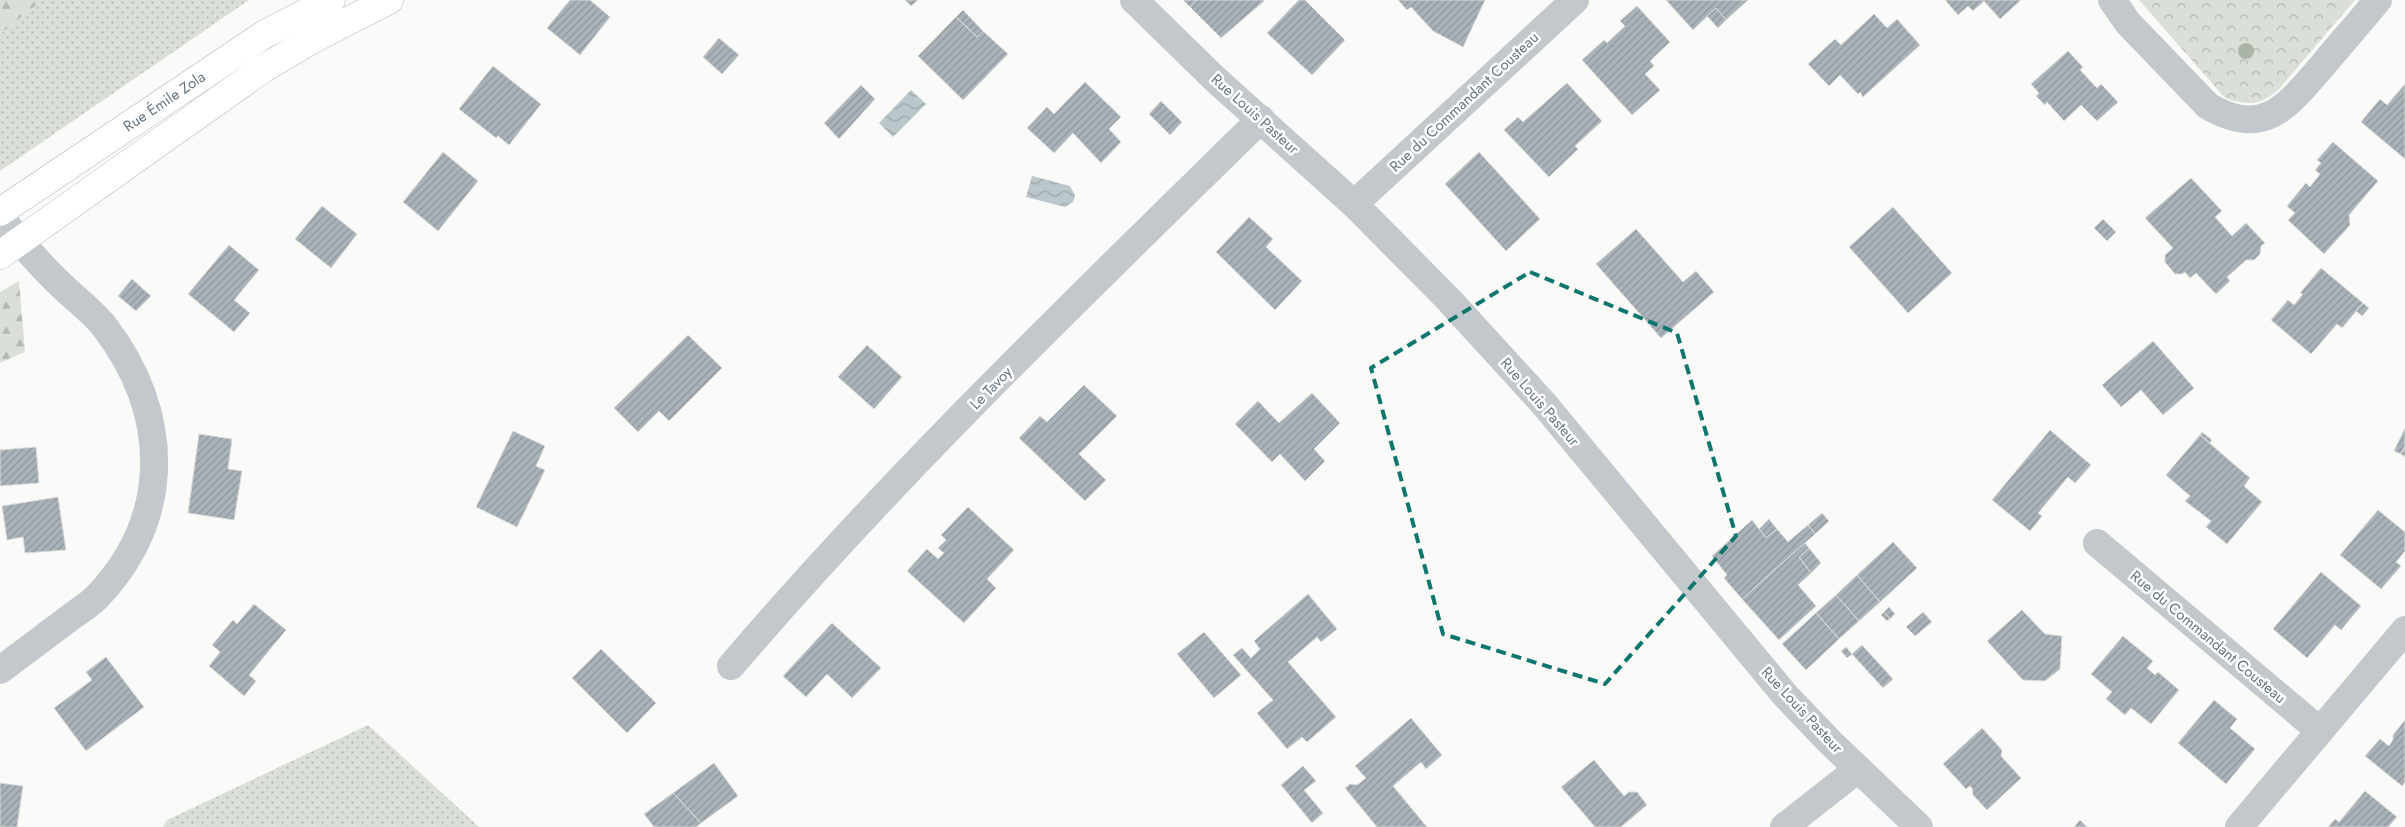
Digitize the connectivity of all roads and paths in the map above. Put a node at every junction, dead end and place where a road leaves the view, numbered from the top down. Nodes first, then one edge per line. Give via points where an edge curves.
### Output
1 (331, 0) edge
2 (390, 0) edge
3 (1134, 0) edge
4 (1575, 0) edge
5 (2112, 0) edge
6 (2378, 0) edge
7 (1261, 119) junction
8 (1354, 204) junction
9 (0, 212) edge
10 (0, 216) edge
11 (10, 248) edge
12 (2097, 543) dead end
13 (2405, 630) edge
14 (731, 666) dead end
15 (0, 670) edge
16 (2320, 731) junction
17 (1858, 769) junction
18 (1784, 827) edge
19 (1920, 827) edge
20 (2239, 827) edge

1 - 9 main road, Rue Émile Zola via 257,40
2 - 11 main road via 264,68
3 - 7 street, Rue Louis Pasteur
4 - 8 street, Rue du Commandant Cousteau
5 - 6 street via 2128,23 2208,106 2222,114 2251,120 2264,118 2289,103
7 - 8 street, Rue Louis Pasteur
7 - 14 street, Le Tavoy via 889,491
8 - 17 street, Rue Louis Pasteur via 1449,300 1544,404 1785,695
10 - 11 street
11 - 15 street via 37,262 102,324 124,353 139,383 150,421 155,460 150,502 138,536 119,571 96,599
12 - 16 street, Rue du Commandant Cousteau
13 - 16 street
16 - 20 street
17 - 18 street
17 - 19 street, Rue Louis Pasteur

